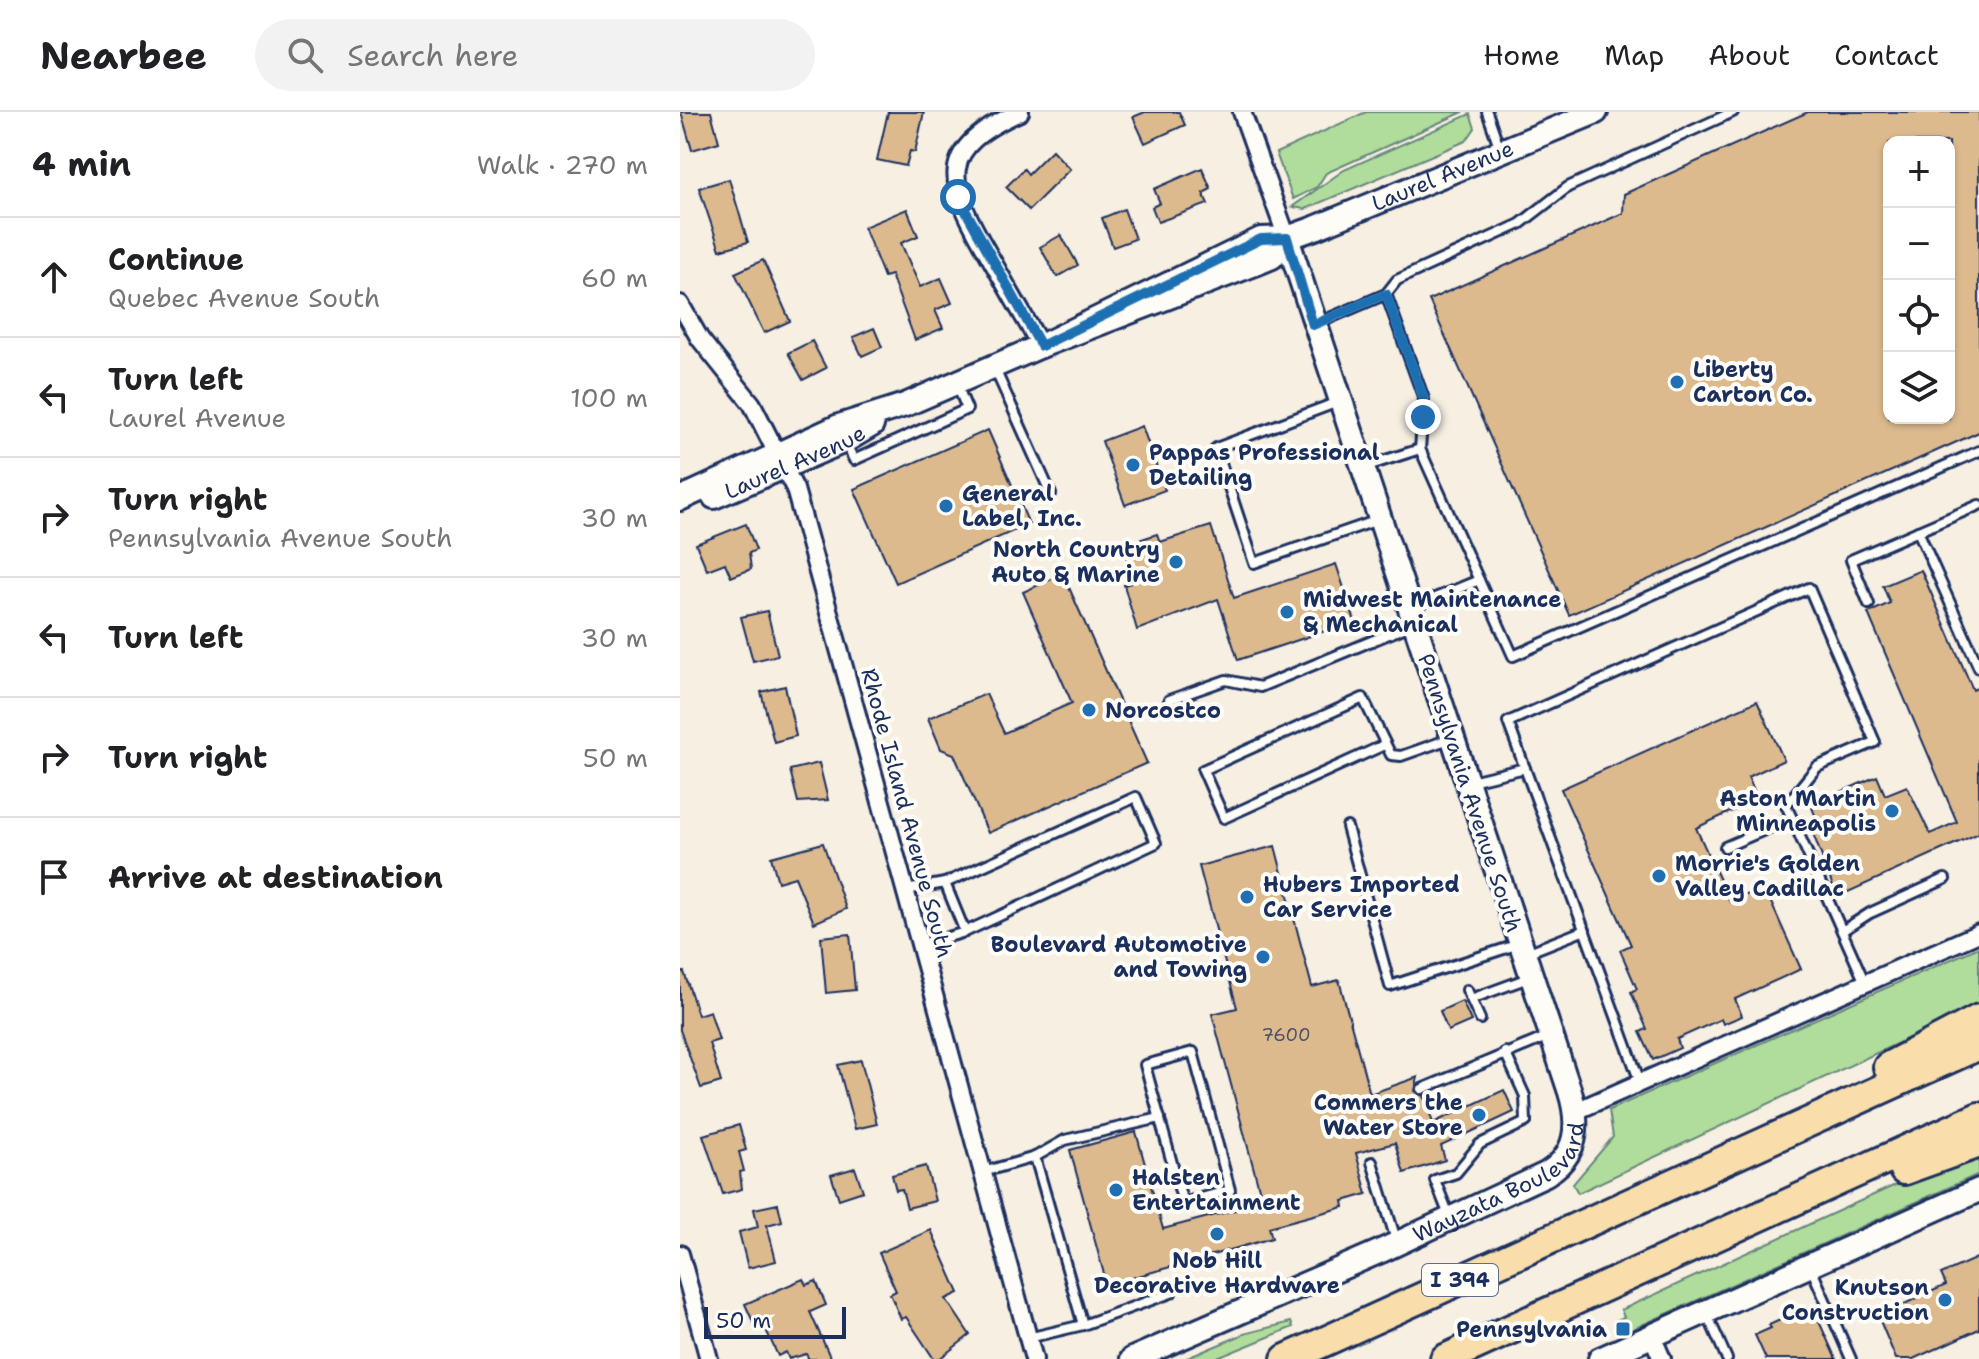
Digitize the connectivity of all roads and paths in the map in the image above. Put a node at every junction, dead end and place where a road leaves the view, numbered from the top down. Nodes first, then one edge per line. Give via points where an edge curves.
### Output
1 (1020, 112) edge
2 (1242, 112) edge
3 (1487, 112) edge
4 (1596, 112) edge
5 (1733, 112) edge
6 (1501, 150) junction
7 (1287, 238) junction
8 (1386, 294) junction
9 (680, 304) edge
10 (1313, 325) junction
11 (1041, 346) junction
12 (994, 367) junction
13 (956, 383) junction
14 (1339, 402) junction
15 (905, 405) junction
16 (845, 441) junction
17 (1420, 449) junction
18 (1979, 451) edge
19 (782, 459) junction
20 (1361, 468) junction
21 (1051, 494) dead end
22 (680, 499) edge
23 (1979, 505) edge
24 (680, 512) edge
25 (1378, 520) junction
26 (1918, 531) junction
27 (1479, 580) junction
28 (1869, 604) dead end
29 (1411, 616) junction
30 (1979, 668) edge
31 (1169, 700) dead end
32 (1452, 738) junction
33 (1384, 745) junction
34 (1525, 768) junction
35 (1466, 783) junction
36 (1792, 818) junction
37 (1347, 827) dead end
38 (1725, 847) dead end
39 (1945, 879) dead end
40 (945, 883) junction
41 (906, 890) junction
42 (1585, 930) junction
43 (1842, 931) junction
44 (965, 932) junction
45 (1979, 933) edge
46 (921, 945) junction
47 (1522, 949) junction
48 (1531, 977) junction
49 (1865, 984) junction
50 (1480, 1019) dead end
51 (1979, 1019) edge
52 (1551, 1035) junction
53 (1979, 1045) edge
54 (1505, 1052) junction
55 (1640, 1083) junction
56 (1422, 1089) dead end
57 (1576, 1111) junction
58 (1979, 1117) edge
59 (1160, 1118) junction
60 (1979, 1143) edge
61 (1035, 1157) junction
62 (1372, 1162) dead end
63 (983, 1172) junction
64 (1979, 1190) edge
65 (1634, 1202) junction
66 (1451, 1219) junction
67 (1741, 1228) junction
68 (1397, 1244) junction
69 (680, 1254) edge
70 (1810, 1264) junction
71 (1171, 1293) dead end
72 (1706, 1311) junction
73 (1083, 1325) junction
74 (1652, 1336) junction
75 (1027, 1338) junction
76 (709, 1359) edge
77 (1034, 1359) edge
78 (1132, 1359) edge
79 (1286, 1359) edge
80 (1445, 1359) edge
81 (1600, 1359) edge
82 (1662, 1359) edge
83 (1727, 1359) edge
84 (1851, 1359) edge

1 - 11 street via 975,136 960,159 956,187 962,208
2 - 7 street, Pennsylvania Avenue South
3 - 6 lane
4 - 6 street, Laurel Avenue
5 - 8 lane via 1568,187 1520,224 1397,280
6 - 7 street, Laurel Avenue
7 - 10 street, Pennsylvania Avenue South
7 - 11 street, Laurel Avenue via 1261,239
8 - 10 lane
8 - 17 lane via 1424,399
9 - 19 street, Rhode Island Avenue South via 700,339 752,404
10 - 14 street, Pennsylvania Avenue South
11 - 12 street, Laurel Avenue
12 - 13 street, Laurel Avenue
12 - 21 lane
13 - 15 street, Laurel Avenue
13 - 16 lane via 967,409 854,460
14 - 20 street, Pennsylvania Avenue South
14 - 25 lane via 1216,448 1220,463 1254,563
15 - 16 street, Laurel Avenue
15 - 19 street, Laurel Avenue via 839,426
16 - 19 street, Laurel Avenue
17 - 20 lane
17 - 27 lane
18 - 27 lane via 1513,656
19 - 22 street, Laurel Avenue
19 - 24 street, Laurel Avenue
19 - 41 street, Rhode Island Avenue South via 804,517
20 - 25 street, Pennsylvania Avenue South
23 - 26 lane
25 - 29 street, Pennsylvania Avenue South
26 - 28 lane via 1851,560
26 - 30 lane
27 - 29 lane
29 - 31 lane via 1260,687 1226,680
29 - 32 street, Pennsylvania Avenue South
32 - 33 lane via 1401,756 1391,755
32 - 35 street, Pennsylvania Avenue South
33 - 33 lane via 1224,818 1203,770 1363,698
34 - 35 lane
34 - 36 lane via 1508,722 1809,588 1875,742 1817,767 1786,805
34 - 42 lane
35 - 47 street, Pennsylvania Avenue South
36 - 38 lane
36 - 43 lane
37 - 47 lane via 1390,986
39 - 43 lane
40 - 41 lane
40 - 44 lane
40 - 44 lane via 1136,797 1156,843
41 - 46 street, Rhode Island Avenue South
42 - 47 lane
42 - 55 lane
43 - 49 lane
44 - 46 lane
45 - 49 street, Wayzata Boulevard
46 - 63 street, Rhode Island Avenue South
47 - 48 street, Pennsylvania Avenue South
48 - 50 lane via 1469,994
48 - 52 street, Pennsylvania Avenue South
49 - 55 street, Wayzata Boulevard
51 - 65 highway
52 - 54 lane
52 - 57 street, Pennsylvania Avenue South
53 - 65 highway, I 394
54 - 56 lane
54 - 66 lane via 1525,1096 1526,1122 1480,1144 1456,1173 1435,1180
55 - 57 street, Wayzata Boulevard
57 - 66 street, Wayzata Boulevard via 1574,1144 1558,1166
58 - 67 highway
59 - 59 lane via 1183,1203 1230,1190 1193,1052 1145,1065
59 - 61 lane via 1065,1140
60 - 67 highway
61 - 63 lane
61 - 73 lane
62 - 68 lane
63 - 75 street, Rhode Island Avenue South
64 - 70 street
65 - 79 highway, I 394
66 - 68 street, Wayzata Boulevard
67 - 80 highway
68 - 78 street, Wayzata Boulevard
69 - 76 street
70 - 72 street
70 - 84 lane
71 - 73 lane
72 - 74 street
72 - 83 lane
73 - 75 lane
74 - 81 street
74 - 82 street
75 - 77 street, Rhode Island Avenue South

